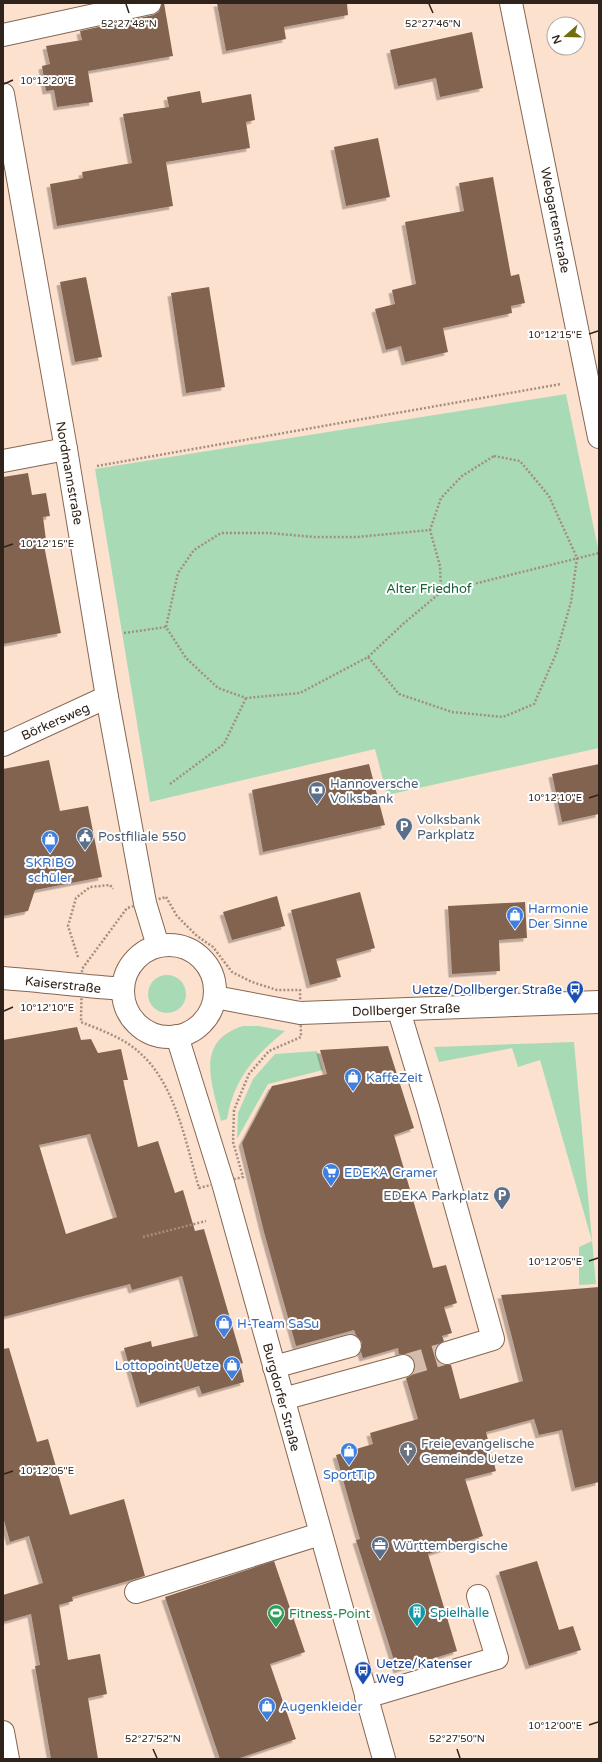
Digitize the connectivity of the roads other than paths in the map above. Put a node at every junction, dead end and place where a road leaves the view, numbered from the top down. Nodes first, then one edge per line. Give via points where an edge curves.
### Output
1 (150, 3) edge
2 (511, 3) edge
3 (3, 35) edge
4 (3, 94) edge
5 (598, 427) edge
6 (67, 454) junction
7 (3, 461) edge
8 (107, 697) junction
9 (3, 745) edge
10 (158, 946) junction
11 (4, 981) edge
12 (123, 990) junction
13 (215, 997) junction
14 (599, 1002) edge
15 (399, 1010) junction
16 (177, 1036) junction
17 (350, 1346) dead end
18 (447, 1353) tunnel mouth
19 (403, 1366) tunnel mouth
20 (274, 1367) junction
21 (283, 1399) junction
22 (320, 1534) junction
23 (136, 1592) dead end
24 (478, 1596) dead end
25 (366, 1697) junction
26 (3, 1732) edge
27 (8, 1759) edge
28 (384, 1759) edge

1 - 3 street
2 - 5 street, Webgartenstraße
4 - 6 street, Nordmannstraße
6 - 7 street
6 - 8 street, Nordmannstraße
8 - 9 street, Börkersweg
8 - 10 street, Nordmannstraße via 145,903
10 - 12 street via 144,952 133,962 126,975
10 - 13 street via 172,944 187,948 200,956 209,968 214,982
11 - 12 street, Kaiserstraße via 46,981
12 - 16 street via 130,1015 139,1026 150,1033
13 - 15 street, Dollberger Straße via 300,1013
13 - 16 street via 211,1011 202,1023 190,1032
14 - 15 street, Dollberger Straße
15 - 18 street via 493,1339
16 - 20 street, Burgdorfer Straße via 223,1183
17 - 20 street
19 - 21 street
20 - 21 street, Burgdorfer Straße
21 - 22 street, Burgdorfer Straße
22 - 23 street
22 - 25 street, Burgdorfer Straße
24 - 25 street via 497,1658
25 - 28 street, Burgdorfer Straße
26 - 27 street

